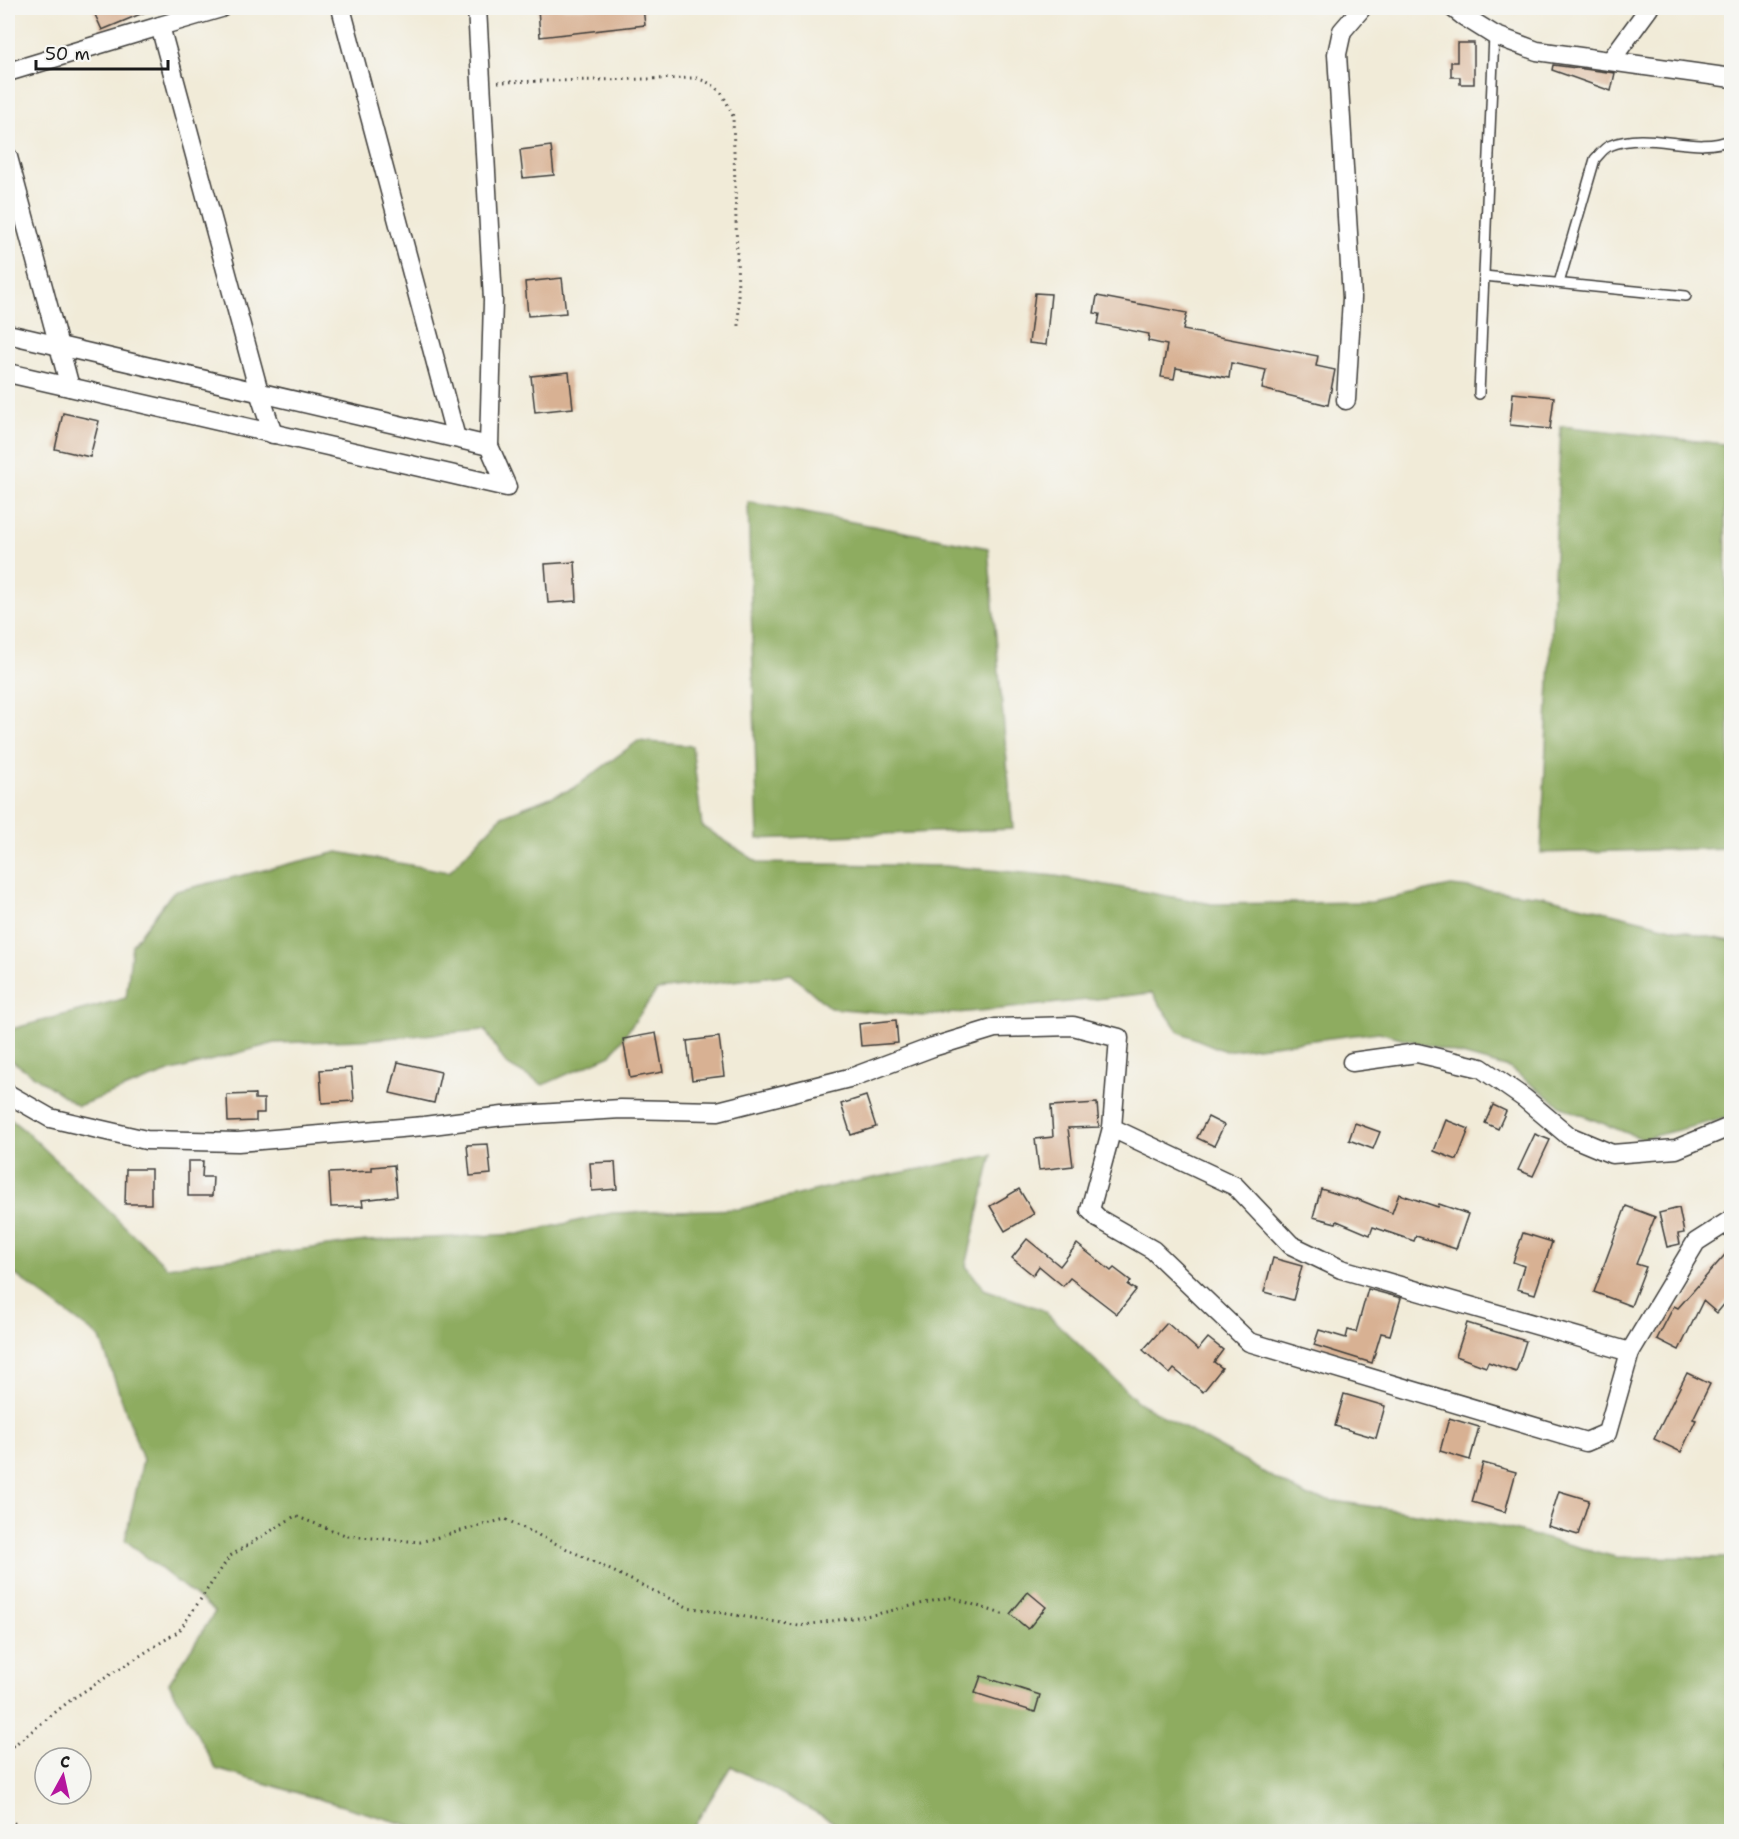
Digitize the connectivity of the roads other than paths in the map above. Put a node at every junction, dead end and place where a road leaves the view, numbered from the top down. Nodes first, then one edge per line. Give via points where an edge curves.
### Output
1 (221, 8) edge
2 (341, 8) edge
3 (477, 8) edge
4 (1361, 8) edge
5 (1453, 8) edge
6 (1649, 8) edge
7 (160, 26) junction
8 (1494, 34) junction
9 (1611, 60) junction
10 (8, 72) edge
11 (1731, 78) edge
12 (1731, 139) edge
13 (8, 157) edge
14 (1484, 276) junction
15 (1559, 283) junction
16 (1686, 296) dead end
17 (8, 334) edge
18 (60, 346) junction
19 (8, 373) edge
20 (70, 387) junction
21 (259, 392) junction
22 (1479, 394) dead end
23 (1346, 400) dead end
24 (273, 434) junction
25 (456, 438) junction
26 (489, 446) junction
27 (1352, 1062) dead end
28 (8, 1095) edge
29 (1731, 1126) edge
30 (1112, 1128) junction
31 (1731, 1219) edge
32 (1630, 1352) junction

1 - 7 street
2 - 25 street
3 - 26 street via 493,300
4 - 23 street via 1342,31 1337,54 1352,298
5 - 8 street
6 - 9 street
7 - 10 street
7 - 21 street
8 - 9 street via 1537,51
8 - 14 lane
9 - 11 street
12 - 15 lane via 1703,146 1646,139 1608,146 1595,159
13 - 18 street
14 - 15 lane
14 - 22 lane
15 - 16 lane
17 - 18 street
18 - 20 street
18 - 21 street
19 - 20 street
20 - 24 street
21 - 24 street
21 - 25 street
24 - 26 street via 507,487
25 - 26 street
27 - 29 street via 1417,1053 1480,1068 1569,1136 1612,1154 1676,1149
28 - 30 street via 50,1118 146,1140 238,1142 503,1116 621,1109 718,1111 853,1077 995,1028 1073,1026 1119,1038
30 - 32 street via 1235,1186 1290,1245 1341,1269
30 - 32 street via 1090,1210 1099,1220 1153,1250 1249,1342 1586,1442 1608,1433
31 - 32 street via 1696,1242

